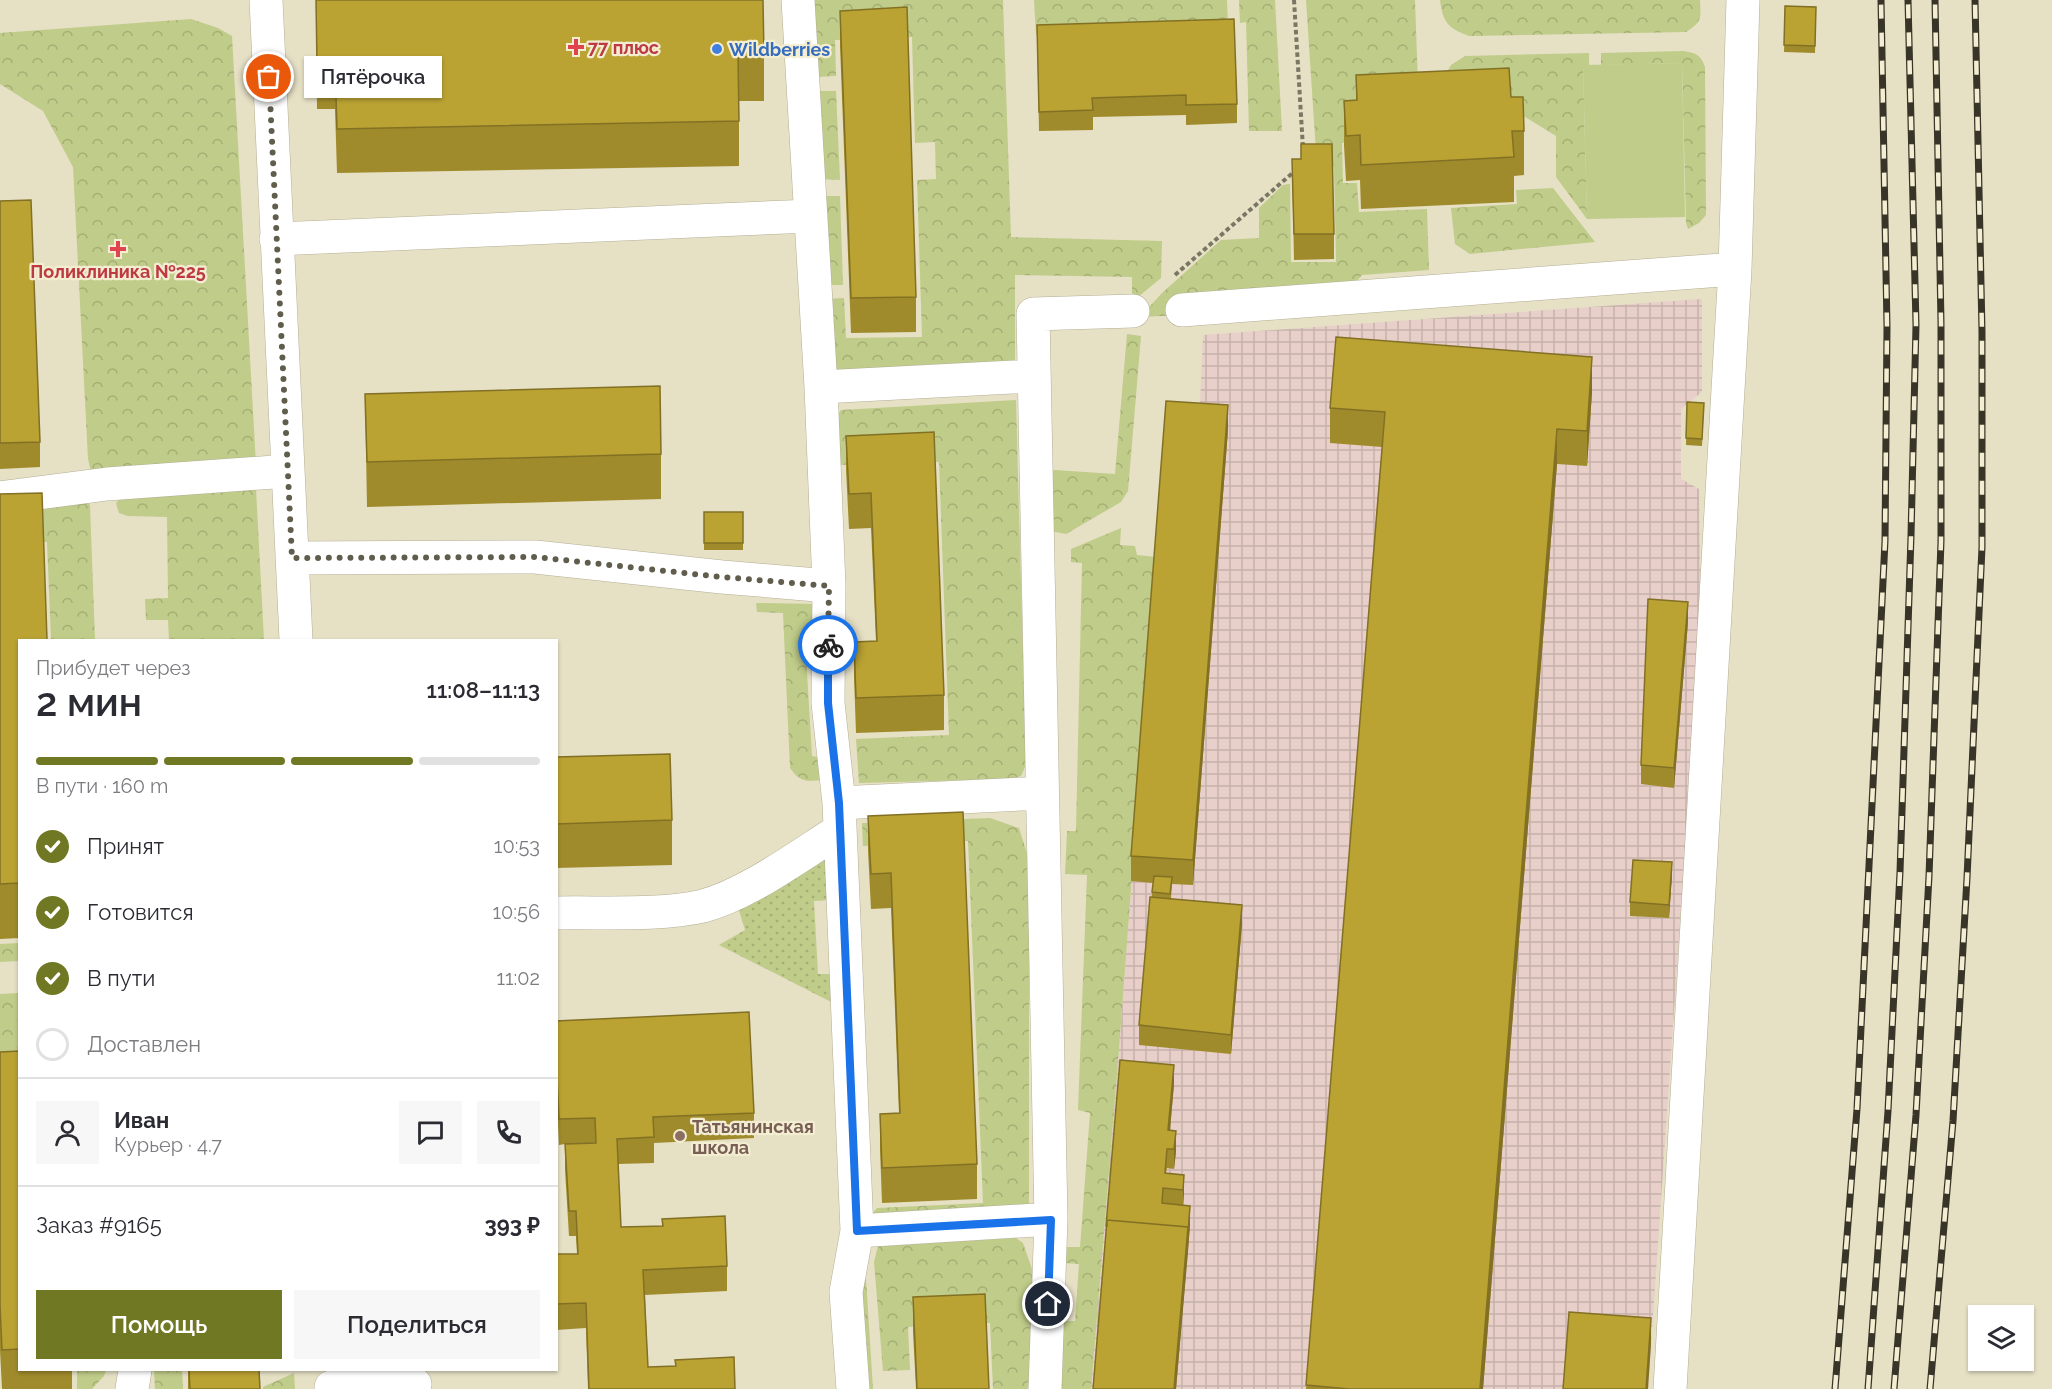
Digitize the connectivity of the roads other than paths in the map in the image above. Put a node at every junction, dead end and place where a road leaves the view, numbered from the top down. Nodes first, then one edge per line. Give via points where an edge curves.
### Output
1 (266, 0) edge
2 (798, 0) edge
3 (1743, 0) edge
4 (811, 216) junction
5 (276, 238) junction
6 (1735, 269) junction
7 (1182, 310) dead end
8 (1133, 311) road end
9 (1034, 376) junction
10 (820, 387) junction
11 (288, 471) junction
12 (0, 498) edge
13 (292, 558) junction
14 (829, 586) junction
15 (296, 639) edge
16 (1042, 793) junction
17 (839, 817) junction
18 (558, 913) edge
19 (1051, 1220) junction
20 (857, 1231) junction
21 (135, 1371) edge
22 (330, 1382) edge
23 (415, 1384) dead end
24 (132, 1389) edge
25 (852, 1389) edge
26 (1045, 1389) edge
27 (1671, 1389) edge

1 - 5 street
2 - 4 street
3 - 6 street
4 - 5 street
4 - 10 street
5 - 11 street
6 - 7 street
6 - 27 street
8 - 9 street via 1033,314
9 - 10 street
9 - 16 street
10 - 14 street
11 - 12 street via 107,484
11 - 13 street
13 - 14 street via 535,557
13 - 15 street
14 - 17 street via 828,703
16 - 17 street
16 - 19 street
17 - 18 street via 736,894 703,906 667,911
17 - 20 street
19 - 20 street
19 - 26 street
20 - 25 street via 846,1292
21 - 24 street
22 - 23 street

